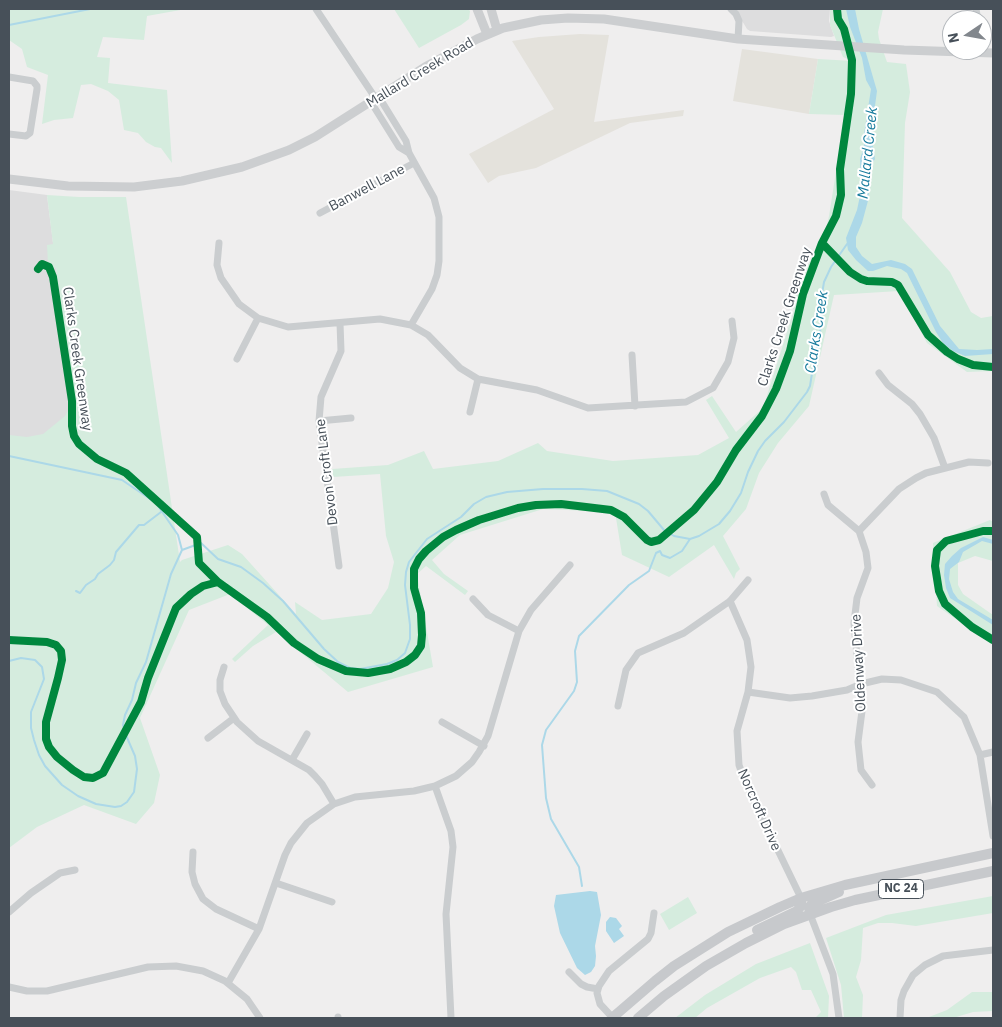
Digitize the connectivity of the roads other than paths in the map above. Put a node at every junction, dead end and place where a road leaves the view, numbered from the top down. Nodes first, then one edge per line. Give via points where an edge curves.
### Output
1 (316, 9) edge
2 (477, 9) edge
3 (491, 9) edge
4 (731, 9) edge
5 (497, 30) junction
6 (487, 34) junction
7 (738, 39) junction
8 (942, 52) edge
9 (9, 77) edge
10 (375, 100) junction
11 (9, 134) edge
12 (414, 163) junction
13 (9, 179) edge
14 (320, 213) dead end
15 (219, 243) dead end
16 (258, 318) junction
17 (732, 321) dead end
18 (340, 322) junction
19 (411, 325) junction
20 (632, 355) dead end
21 (237, 359) dead end
22 (879, 373) dead end
23 (478, 379) junction
24 (635, 406) junction
25 (470, 412) dead end
26 (351, 418) dead end
27 (319, 421) junction
28 (988, 464) dead end
29 (945, 468) junction
30 (824, 494) dead end
31 (859, 531) junction
32 (570, 565) dead end
33 (339, 566) dead end
34 (748, 580) dead end
35 (473, 599) dead end
36 (730, 601) junction
37 (519, 631) junction
38 (224, 667) dead end
39 (861, 684) junction
40 (748, 692) junction
41 (618, 706) dead end
42 (234, 718) junction
43 (442, 722) dead end
44 (307, 734) dead end
45 (208, 738) dead end
46 (484, 746) junction
47 (993, 752) edge
48 (980, 755) junction
49 (292, 760) junction
50 (872, 785) dead end
51 (435, 786) junction
52 (334, 804) junction
53 (993, 836) edge
54 (193, 852) dead end
55 (993, 853) edge
56 (75, 870) dead end
57 (993, 871) edge
58 (870, 879) junction
59 (276, 883) junction
60 (801, 898) junction
61 (332, 902) dead end
62 (9, 912) edge
63 (810, 914) junction
64 (652, 916) dead end
65 (259, 929) junction
66 (993, 950) edge
67 (725, 954) junction
68 (570, 974) dead end
69 (228, 983) junction
70 (9, 987) edge
71 (598, 989) junction
72 (260, 1018) edge
73 (450, 1018) edge
74 (612, 1018) edge
75 (638, 1018) edge
76 (839, 1018) edge
77 (900, 1018) edge

1 - 10 street
2 - 6 main road
3 - 5 main road
4 - 7 street via 739,21
5 - 6 main road, Mallard Creek Road
5 - 7 main road, Mallard Creek Road via 541,20 593,18
6 - 10 main road, Mallard Creek Road via 436,60
7 - 8 main road, Mallard Creek Road
9 - 11 street via 33,81 37,86 30,133 22,136
10 - 12 street via 399,147 409,153
10 - 13 main road, Mallard Creek Road via 289,150 242,168 207,176 112,188
12 - 14 street, Banwell Lane
12 - 19 street via 434,198 440,232 437,275
15 - 16 street via 217,265 221,278 239,304
16 - 18 street via 288,327
16 - 21 street
17 - 24 street via 734,338 728,362 713,388 686,402
18 - 19 street via 380,319
18 - 27 street, Devon Croft Lane via 341,351 321,397
19 - 23 street via 428,335 460,368
20 - 24 street
22 - 29 street via 920,414 934,438
23 - 24 street via 537,390 588,408
23 - 25 street
26 - 27 street
27 - 33 street, Devon Croft Lane
28 - 29 street via 970,462
29 - 31 street via 926,473 904,485
30 - 31 street via 828,505
31 - 39 street, Oldenway Drive via 868,568 857,598 854,623
32 - 37 street via 531,610
34 - 36 street
35 - 37 street via 488,615
36 - 40 street, Norcroft Drive via 747,640 751,667
36 - 41 street via 684,633 638,653 626,670
37 - 46 street
38 - 42 street via 220,691
39 - 40 street via 847,690 790,698
39 - 48 street via 882,679 901,680 937,692 964,717
39 - 50 street, Oldenway Drive via 858,742 861,770
40 - 60 street, Norcroft Drive via 737,731 739,765
42 - 45 street
42 - 49 street via 258,741
43 - 46 street
44 - 49 street
46 - 51 street via 466,768
47 - 48 street
48 - 53 street
49 - 52 street via 315,776
51 - 52 street via 355,797
51 - 73 street via 451,831 453,847 446,914
52 - 59 street via 299,831 285,855
54 - 65 street via 192,872 203,899 216,909
55 - 58 main road, NC 24
56 - 62 street via 60,873
57 - 63 main road, NC 24 via 888,892
58 - 60 main road, NC 24
58 - 63 main road via 814,902 809,907
59 - 61 street
59 - 65 street
60 - 67 main road via 797,911 749,935
60 - 74 main road, NC 24 via 710,943 655,981
63 - 67 main road, NC 24
63 - 76 street via 833,974
64 - 71 street via 648,939 606,974
65 - 69 street
66 - 77 street via 943,956 925,965 904,991
67 - 75 main road, NC 24
68 - 71 street via 586,987
69 - 70 street via 190,968 160,966 53,990 27,991
69 - 72 street via 247,999
71 - 74 street via 600,1004

